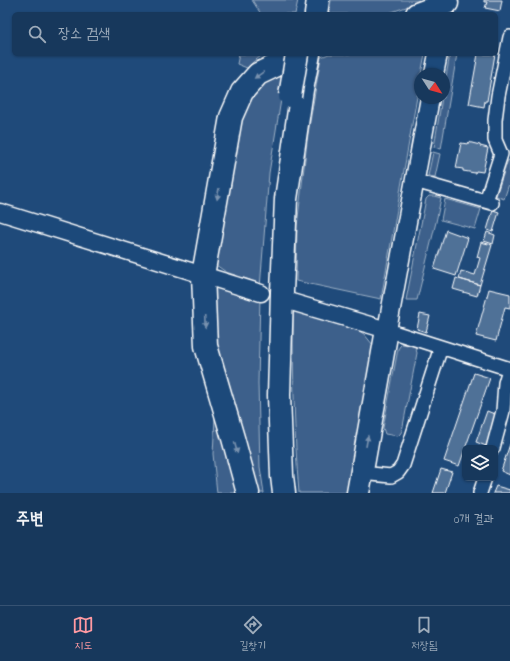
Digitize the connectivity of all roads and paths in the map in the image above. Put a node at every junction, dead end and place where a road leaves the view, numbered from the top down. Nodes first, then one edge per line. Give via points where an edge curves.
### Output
1 (307, 0) edge
2 (318, 0) edge
3 (447, 6) edge
4 (304, 12) edge
5 (316, 12) edge
6 (424, 12) edge
7 (510, 37) edge
8 (297, 56) edge
9 (302, 56) edge
10 (307, 56) edge
11 (438, 56) edge
12 (435, 68) edge
13 (296, 93) junction
14 (429, 104) edge
15 (505, 156) edge
16 (415, 181) junction
17 (0, 212) edge
18 (203, 275) junction
19 (261, 293) dead end
20 (288, 301) dead end
21 (387, 330) junction
22 (441, 347) junction
23 (510, 369) edge
24 (494, 445) edge
25 (484, 481) edge
26 (359, 483) edge
27 (248, 493) edge
28 (273, 493) edge
29 (284, 493) edge
30 (480, 493) edge

1 - 4 highway
2 - 5 highway
3 - 6 highway
7 - 15 street via 498,96 495,140
8 - 13 highway, bridge
9 -> 18 highway via 258,74 242,92 231,117
10 - 13 highway
11 - 12 main road
13 - 28 highway via 276,200 270,286 267,397
13 - 29 highway via 286,199 282,292 279,395
14 - 16 main road
15 - 16 street via 489,202
16 - 21 main road
17 - 18 street
18 - 19 street
18 -> 27 highway via 206,346
20 - 21 street
21 - 22 street
26 -> 21 highway
22 - 23 street
22 - 26 street via 403,465 391,476
23 - 24 street
25 - 30 street

